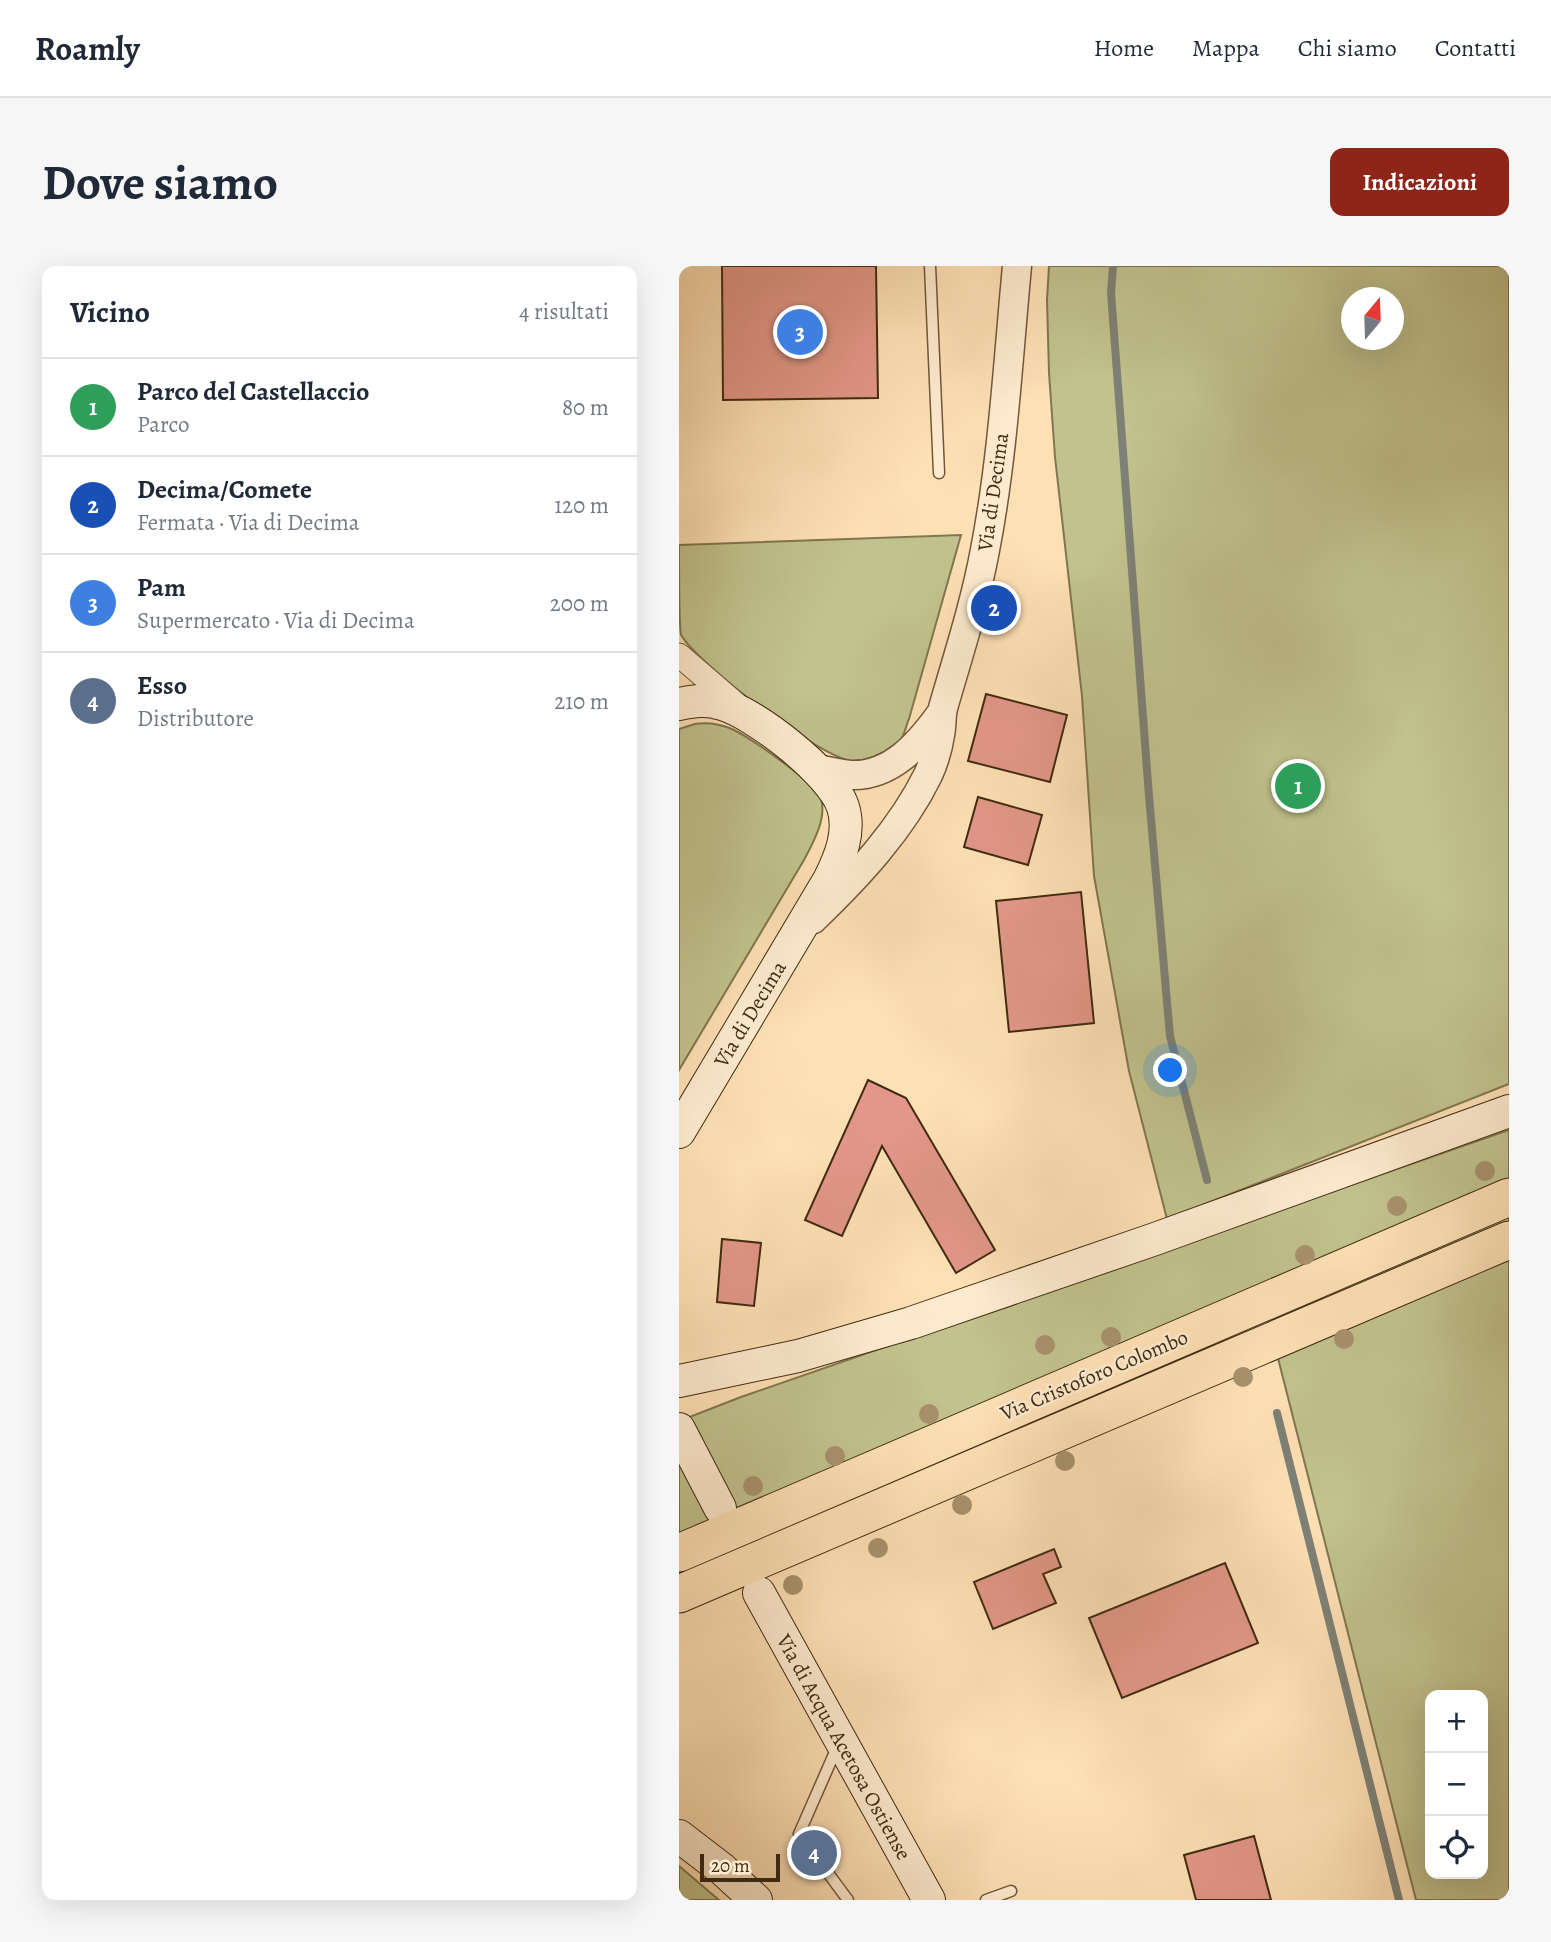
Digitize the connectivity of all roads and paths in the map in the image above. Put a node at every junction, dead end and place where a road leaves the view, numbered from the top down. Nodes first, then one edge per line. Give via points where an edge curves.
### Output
1 (930, 266) edge
2 (1017, 266) edge
3 (939, 472) dead end
4 (679, 655) edge
5 (679, 704) edge
6 (942, 713) junction
7 (752, 719) junction
8 (817, 769) junction
9 (799, 932) junction
10 (1509, 1111) edge
11 (679, 1132) edge
12 (1509, 1197) edge
13 (1509, 1240) edge
14 (679, 1381) edge
15 (679, 1429) edge
16 (720, 1508) dead end
17 (679, 1553) edge
18 (759, 1593) dead end
19 (679, 1594) edge
20 (840, 1739) junction
21 (679, 1836) edge
22 (1011, 1891) dead end
23 (756, 1900) edge
24 (848, 1900) edge
25 (929, 1900) edge
26 (986, 1900) edge

1 - 3 lane
2 - 6 street, Via di Decima via 989,532
4 - 7 street
5 - 7 main road via 719,703
6 - 8 street, Via di Decima via 913,750 879,770 849,775
6 - 9 street, Via di Decima via 934,760 906,812 860,872
7 - 8 main road
8 - 9 main road, Via di Decima via 840,800 845,832 838,863
9 - 11 main road, Via di Decima
10 - 14 main road via 911,1322 797,1356
12 - 17 highway, Via Cristoforo Colombo
13 - 19 highway, Via Cristoforo Colombo
15 - 16 main road
18 - 20 main road, Via di Acqua Acetosa Ostiense
20 - 24 lane via 799,1834
20 - 25 main road, Via di Acqua Acetosa Ostiense
21 - 23 main road
22 - 26 lane

